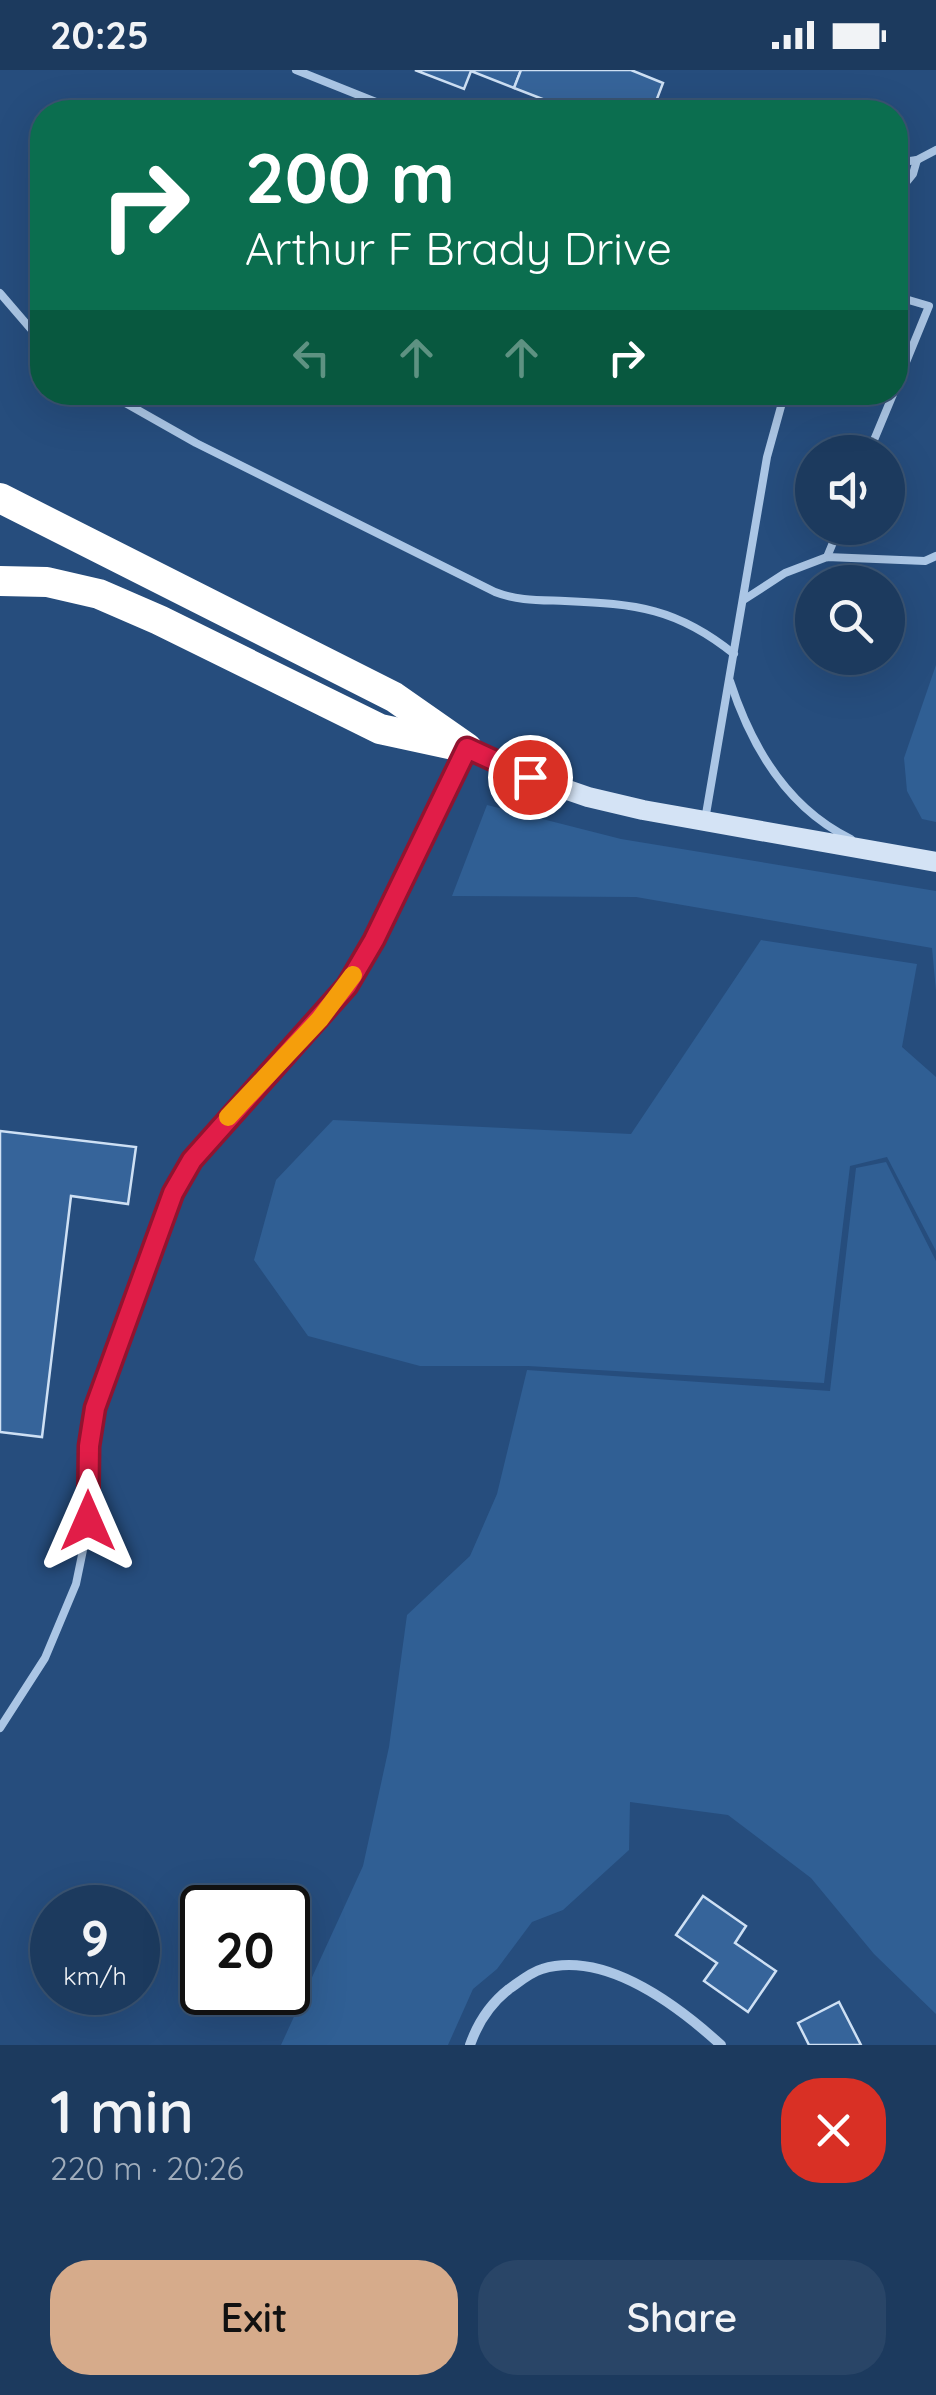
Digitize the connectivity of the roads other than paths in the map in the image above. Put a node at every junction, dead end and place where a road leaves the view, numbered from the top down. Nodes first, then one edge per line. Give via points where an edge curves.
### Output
1 (296, 70) edge
2 (371, 100) edge
3 (936, 150) edge
4 (916, 160) junction
5 (908, 161) edge
6 (908, 180) edge
7 (0, 293) edge
8 (908, 300) edge
9 (30, 328) edge
10 (908, 356) edge
11 (129, 405) edge
12 (781, 405) edge
13 (888, 405) edge
14 (876, 435) edge
15 (0, 498) edge
16 (832, 545) edge
17 (936, 556) edge
18 (827, 557) junction
19 (0, 580) edge
20 (745, 599) junction
21 (734, 654) junction
22 (730, 679) junction
23 (467, 748) junction
24 (705, 820) junction
25 (878, 852) junction
26 (936, 862) edge
27 (0, 1728) edge
28 (470, 2045) edge
29 (721, 2045) edge

1 - 2 lane
3 - 4 lane
4 - 5 lane
4 - 6 lane
7 - 9 lane
8 - 10 lane via 928,306
11 - 21 lane via 512,599 663,612 687,620
12 - 20 lane via 766,457
13 - 14 lane
15 - 23 highway via 394,696
16 - 18 lane
17 - 18 lane via 925,562
18 - 20 lane
19 - 23 highway via 99,594 380,728
20 - 21 lane
21 - 22 lane
22 - 24 lane
22 - 25 lane via 759,752 782,784 842,835
23 - 24 street via 588,796
23 - 27 lane via 347,986 192,1160 173,1193 95,1408 88,1521 76,1584 45,1658
24 - 25 street
25 - 26 street
28 - 29 street via 496,1999 542,1969 568,1967 616,1976 642,1989

